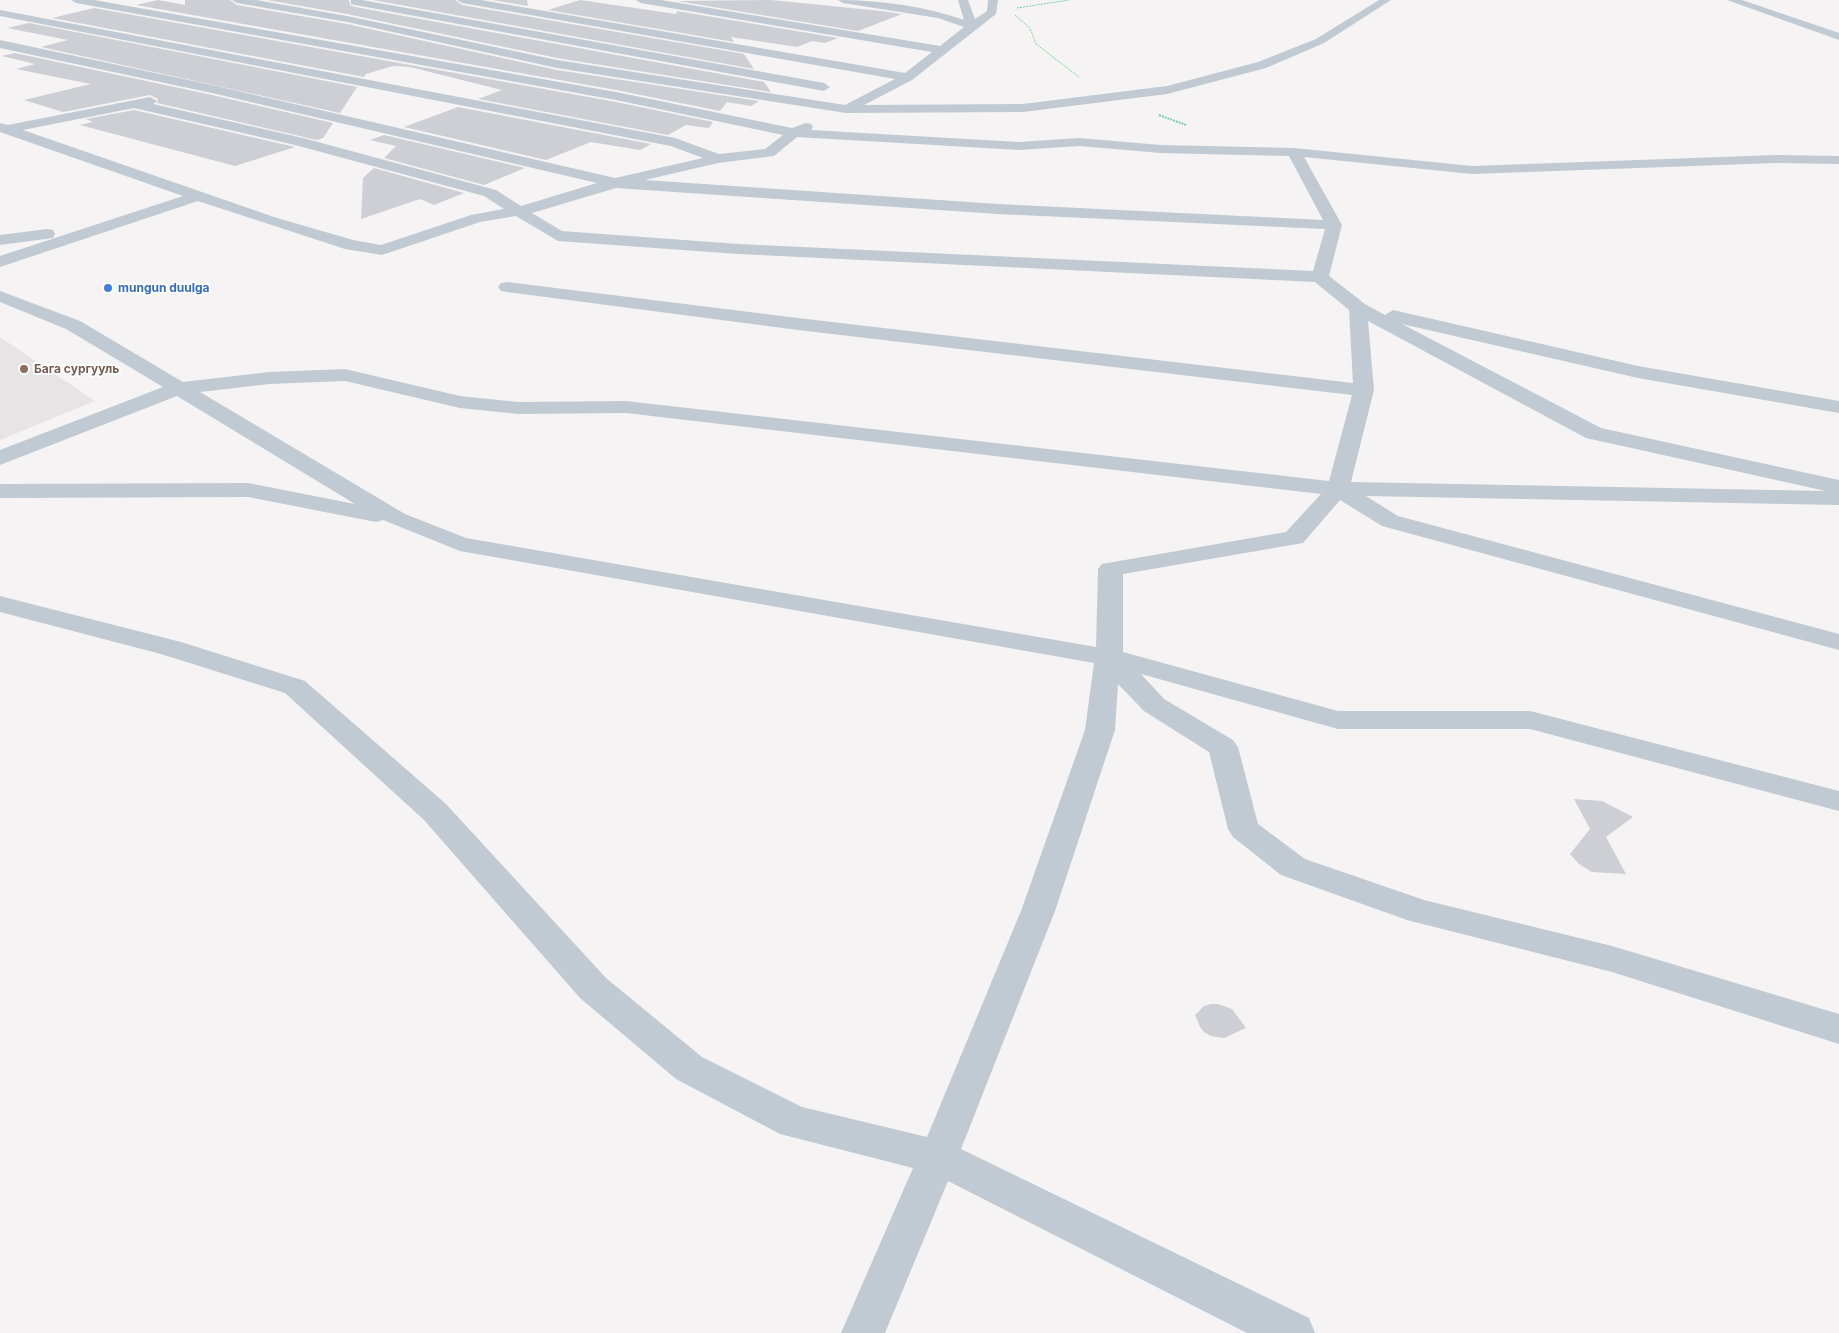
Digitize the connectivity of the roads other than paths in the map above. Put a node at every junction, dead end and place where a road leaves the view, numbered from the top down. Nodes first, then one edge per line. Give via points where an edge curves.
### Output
1 (76, 0) edge
2 (237, 0) edge
3 (344, 0) edge
4 (462, 0) edge
5 (641, 0) edge
6 (843, 0) edge
7 (964, 0) edge
8 (993, 0) edge
9 (1386, 0) edge
10 (1732, 0) edge
11 (0, 13) edge
12 (972, 26) junction
13 (1839, 37) edge
14 (0, 44) edge
15 (943, 50) junction
16 (908, 77) junction
17 (834, 88) dead end
18 (212, 89) junction
19 (853, 92) dead end
20 (872, 95) junction
21 (134, 104) junction
22 (846, 109) junction
23 (2, 129) edge
24 (794, 132) junction
25 (1294, 152) junction
26 (1839, 152) edge
27 (718, 159) junction
28 (1776, 159) junction
29 (1839, 160) edge
30 (615, 184) junction
31 (200, 195) junction
32 (520, 211) junction
33 (1334, 225) junction
34 (103, 228) junction
35 (0, 240) edge
36 (0, 262) edge
37 (1320, 277) junction
38 (507, 287) dead end
39 (0, 296) edge
40 (1358, 308) junction
41 (178, 389) junction
42 (1364, 390) junction
43 (1839, 407) edge
44 (0, 458) edge
45 (1839, 486) edge
46 (1338, 489) junction
47 (0, 491) edge
48 (1839, 498) edge
49 (397, 519) junction
50 (0, 604) edge
51 (1839, 642) edge
52 (1109, 657) junction
53 (1839, 801) edge
54 (1839, 1029) edge
55 (938, 1157) junction
56 (863, 1333) edge
57 (1293, 1333) edge

1 - 24 street via 597,92
2 - 22 street via 557,64
3 - 17 street
4 - 16 street
5 - 15 street
6 - 12 street via 940,15
7 - 12 street
8 - 12 street via 992,12
9 - 22 street via 1320,41 1262,65 1167,90 1023,108
10 - 13 street
11 - 27 street via 675,142
12 - 15 street
14 - 18 street
15 - 16 street
16 - 20 street
18 - 21 street
18 - 30 street
19 - 20 street
20 - 22 street
21 - 23 street
21 - 32 street via 298,141 490,193
22 - 24 street
23 - 31 street
24 - 25 street via 1019,146 1079,142 1160,149
24 - 27 street via 769,153
25 - 28 street via 1472,170
25 - 33 street
26 - 28 street
27 - 30 street
28 - 29 street
30 - 32 street
30 - 33 street
31 - 32 street via 268,220 351,245 382,250 477,218
31 - 34 street
32 - 37 street via 558,236 738,249
33 - 37 street
34 - 35 street
34 - 36 street
37 - 40 street
38 - 42 street
39 - 41 street via 73,326
40 - 42 street
40 - 43 street via 1638,372
40 - 45 street via 1594,433
41 - 44 street
41 - 46 street via 269,378 345,374 460,402 518,408 626,407
41 - 49 street
42 - 46 street
46 - 48 street
46 - 51 street via 1390,521
46 - 52 street via 1294,538 1111,570
47 - 49 street via 248,490
49 - 52 street via 460,544
50 - 55 street via 171,648 295,687 435,812 593,988 689,1068 794,1122
52 - 53 street via 1338,720 1530,720
52 - 54 street via 1154,705 1223,747 1244,829 1293,867 1419,911 1612,959
52 - 55 street via 1100,730 1038,911
55 - 56 street
55 - 57 street

